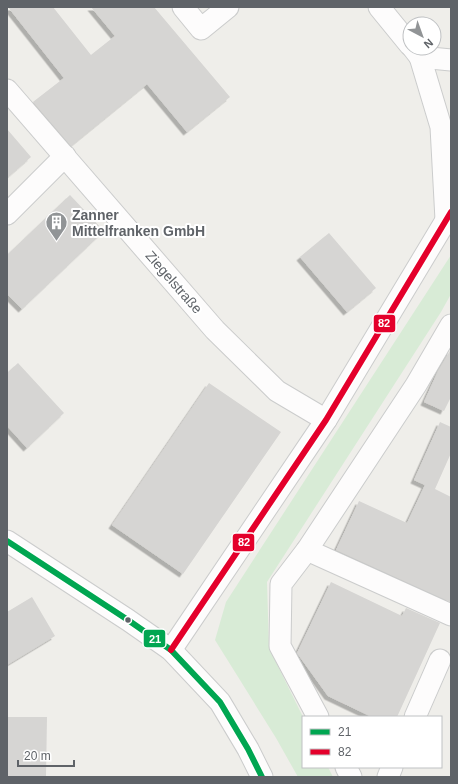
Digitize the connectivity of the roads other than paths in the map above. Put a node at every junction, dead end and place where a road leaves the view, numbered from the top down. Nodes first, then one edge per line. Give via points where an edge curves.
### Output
1 (183, 7) edge
2 (228, 7) edge
3 (379, 7) edge
4 (402, 35) edge
5 (416, 56) edge
6 (436, 56) edge
7 (451, 60) edge
8 (7, 90) edge
9 (65, 156) junction
10 (7, 214) edge
11 (449, 216) edge
12 (451, 325) edge
13 (326, 420) junction
14 (7, 541) edge
15 (307, 550) junction
16 (451, 615) edge
17 (171, 650) junction
18 (440, 660) dead end
19 (317, 716) edge
20 (414, 716) edge
21 (248, 749) junction
22 (346, 768) edge
23 (249, 777) edge
24 (262, 777) edge
25 (351, 777) edge

1 - 2 street via 201,29
3 - 4 street
5 - 11 street via 441,127
6 - 7 street
8 - 9 street, Ziegelstraße
9 - 10 street
9 - 13 street, Ziegelstraße via 215,330 277,391
11 - 13 street
12 - 15 street via 416,385
13 - 17 street
14 - 17 street
15 - 16 street
15 - 19 street via 281,584 280,646
17 - 21 street via 220,702
18 - 20 street
21 - 23 street
21 - 24 street
22 - 25 street

